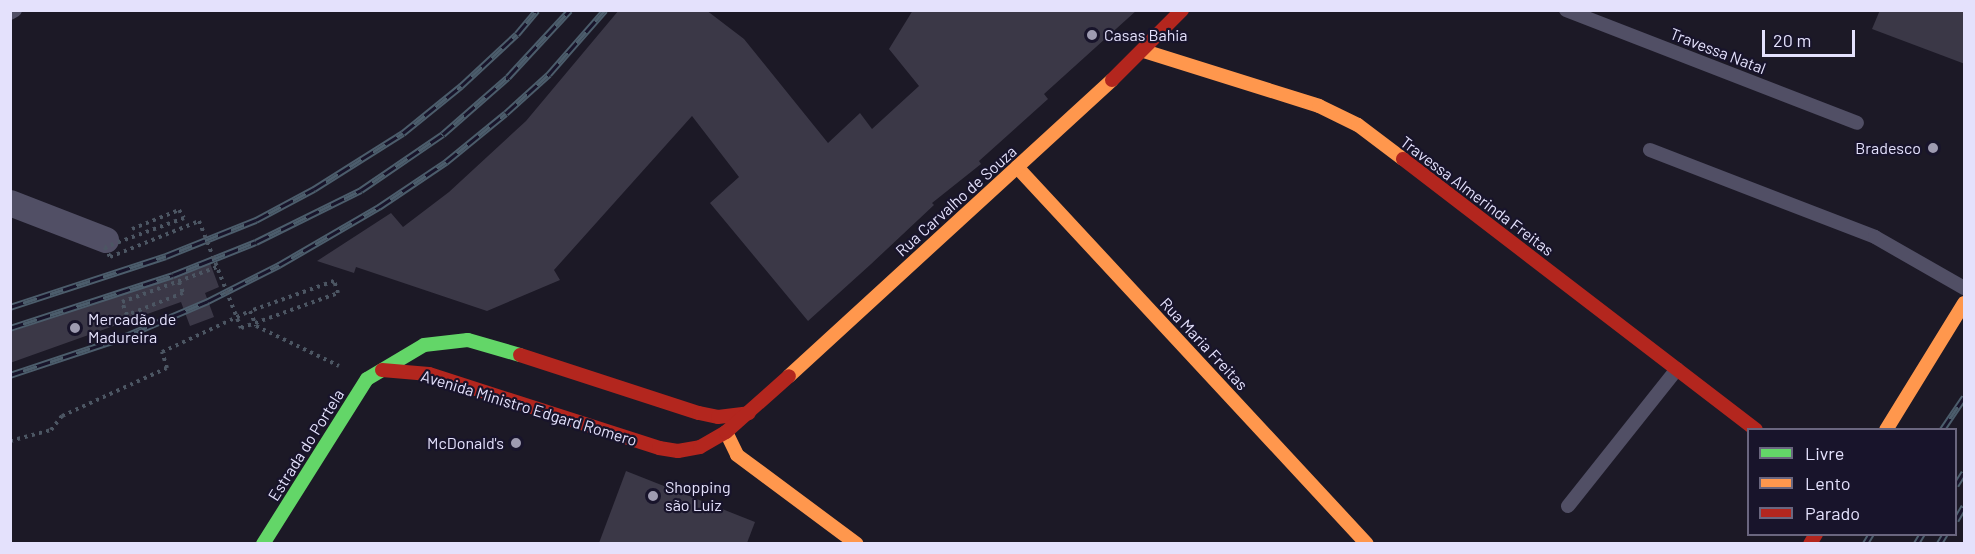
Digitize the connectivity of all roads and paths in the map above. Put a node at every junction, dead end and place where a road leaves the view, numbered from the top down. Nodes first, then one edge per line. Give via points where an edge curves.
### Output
1 (15, 10) edge
2 (1182, 10) edge
3 (1566, 10) edge
4 (10, 13) edge
5 (1144, 51) junction
6 (1857, 123) dead end
7 (1650, 150) dead end
8 (1017, 167) junction
9 (10, 203) edge
10 (117, 236) joint
11 (217, 267) junction
12 (178, 282) junction
13 (1965, 288) edge
14 (1965, 303) edge
15 (250, 311) junction
16 (1677, 369) junction
17 (382, 370) junction
18 (367, 379) junction
19 (749, 413) junction
20 (1755, 428) edge
21 (1887, 428) edge
22 (726, 432) junction
23 (10, 441) edge
24 (1568, 506) dead end
25 (263, 543) edge
26 (857, 543) edge
27 (1367, 543) edge

1 - 4 lane
2 - 5 main road, Rua Carvalho de Souza
3 - 6 lane, Travessa Natal
5 - 8 main road, Rua Carvalho de Souza
5 - 16 main road, Travessa Almerinda Freitas via 1319,106 1358,125
7 - 13 lane via 1875,237
8 - 19 main road, Rua Carvalho de Souza
8 - 27 main road, Rua Maria Freitas
9 - 10 street
10 - 11 path, bridge via 179,210 184,218 105,247 110,257 199,221
11 - 12 path
11 - 15 path, bridge via 241,328 338,293 334,281
12 - 12 path via 183,293 127,315 122,302
14 - 21 main road
15 - 18 path via 256,326
15 - 23 path via 162,352 167,368 62,416 51,430
16 - 20 main road, Travessa Almerinda Freitas
16 - 24 lane
17 - 18 main road, Estrada do Portela
17 - 19 main road, Avenida Ministro Edgard Romero via 424,345 468,340 699,413 718,417
17 - 22 main road, Avenida Ministro Edgard Romero via 429,374 659,448 678,451 700,447
18 - 25 main road, Estrada do Portela
19 - 22 main road, Avenida Ministro Edgard Romero
22 - 26 main road via 737,455

